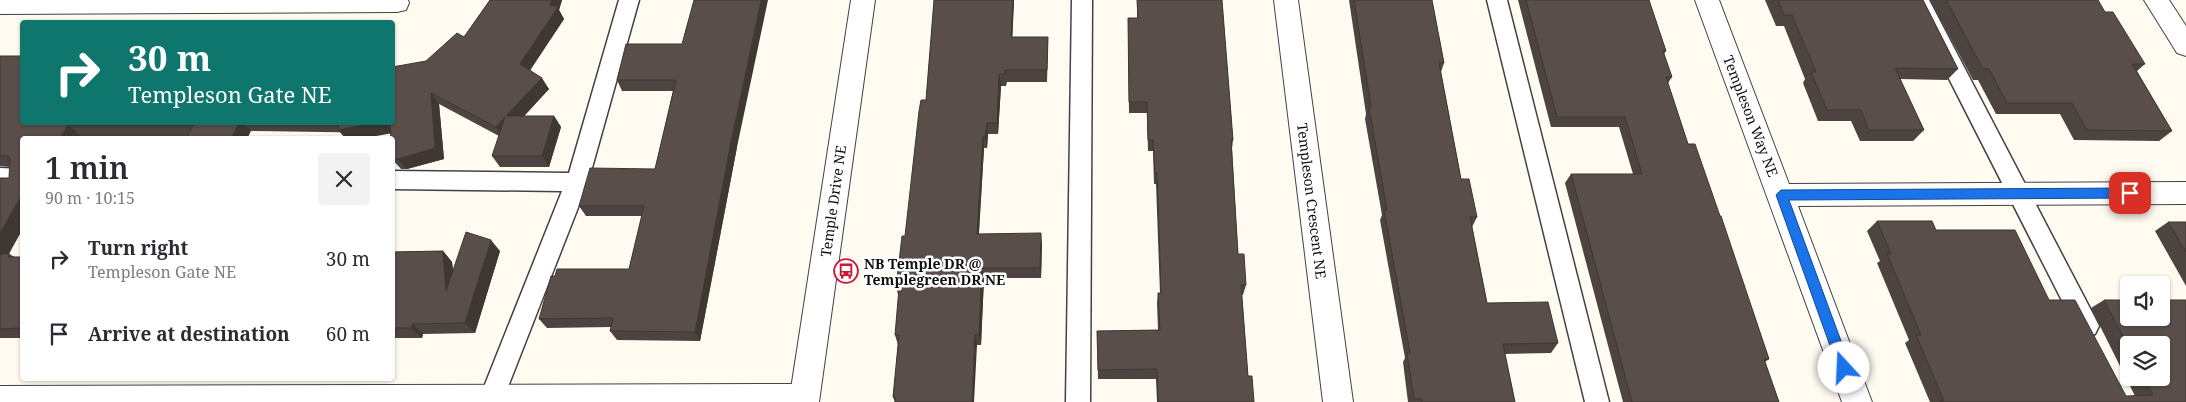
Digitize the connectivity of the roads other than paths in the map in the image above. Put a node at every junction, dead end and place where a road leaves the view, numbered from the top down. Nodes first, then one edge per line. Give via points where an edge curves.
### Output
1 (629, 0) edge
2 (863, 0) edge
3 (1082, 0) edge
4 (1286, 0) edge
5 (1497, 0) edge
6 (1707, 0) edge
7 (1919, 0) edge
8 (2156, 0) edge
9 (208, 2) edge
10 (398, 2) dead end
11 (0, 5) edge
12 (2186, 46) edge
13 (0, 177) edge
14 (20, 178) edge
15 (395, 180) edge
16 (577, 182) junction
17 (2186, 193) edge
18 (2019, 194) junction
19 (1781, 195) junction
20 (2094, 341) edge
21 (0, 400) edge
22 (205, 400) edge
23 (490, 400) edge
24 (804, 400) edge
25 (1078, 402) edge
26 (1338, 402) edge
27 (1597, 402) edge
28 (1857, 402) edge

1 - 16 lane
2 - 24 street, Temple Drive NE
3 - 25 lane
4 - 26 street, Templeson Crescent NE
5 - 27 lane
6 - 19 street, Templeson Way NE
7 - 18 lane
8 - 12 street
9 - 10 street
9 - 11 street
13 - 14 lane
15 - 16 lane
16 - 23 lane
17 - 18 street
18 - 19 street
18 - 20 lane
19 - 28 street, Templeson Way NE
21 - 22 street
22 - 23 street
23 - 24 street

